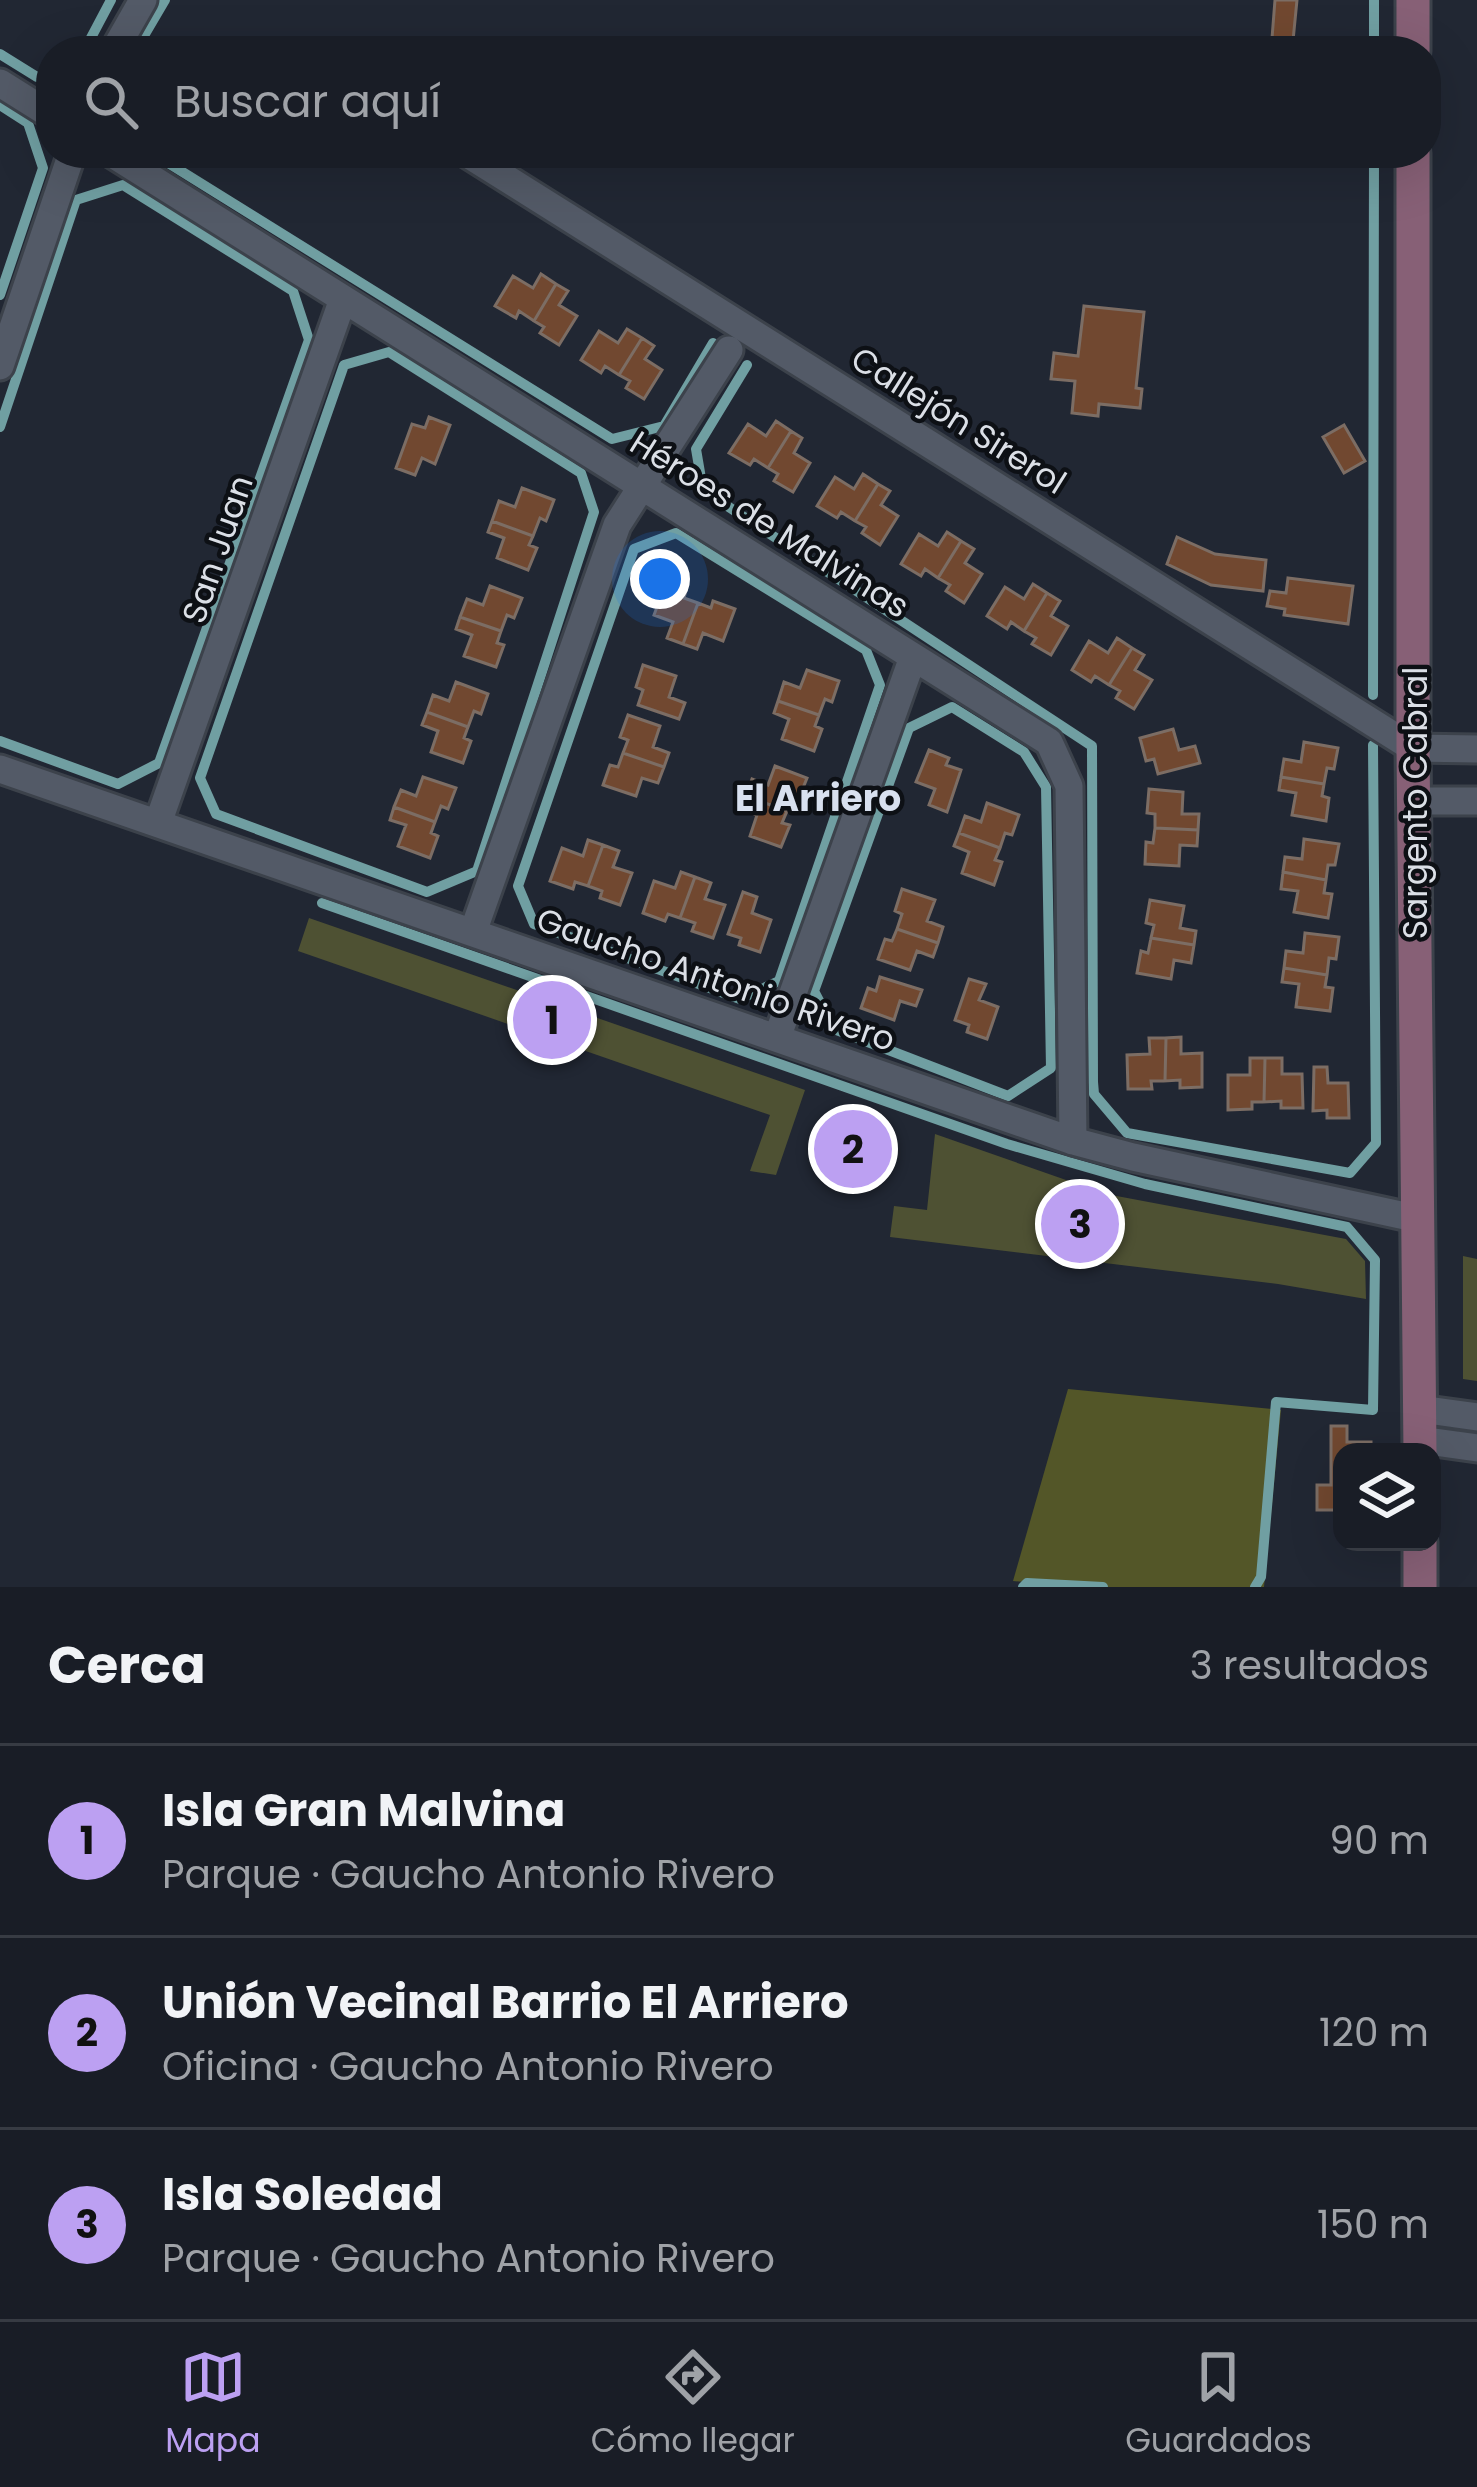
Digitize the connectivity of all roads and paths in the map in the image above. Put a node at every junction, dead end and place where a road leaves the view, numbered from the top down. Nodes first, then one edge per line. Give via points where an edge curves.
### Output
1 (142, 0) edge
2 (1413, 0) edge
3 (122, 36) edge
4 (1413, 36) edge
5 (0, 83) edge
6 (36, 106) edge
7 (67, 168) edge
8 (136, 168) edge
9 (490, 168) edge
10 (1413, 168) edge
11 (344, 299) junction
12 (729, 350) dead end
13 (0, 365) edge
14 (642, 487) junction
15 (913, 657) junction
16 (1414, 748) junction
17 (1477, 749) edge
18 (0, 769) edge
19 (1414, 800) junction
20 (1477, 801) edge
21 (158, 824) junction
22 (473, 932) junction
23 (777, 1038) junction
24 (1072, 1141) junction
25 (1419, 1219) junction
26 (1477, 1417) edge
27 (1420, 1434) edge
28 (1477, 1448) edge
29 (1420, 1551) edge
30 (1420, 1587) edge

1 - 3 street
2 - 4 main road
5 - 6 street
7 - 13 street
8 - 11 street, Héroes de Malvinas
9 - 16 street, Callejón Sirerol
10 - 16 main road, Sargento Cabral
11 - 14 street, Héroes de Malvinas
11 - 21 street, San Juan
12 - 14 street
14 - 15 street, Héroes de Malvinas
14 - 22 street via 617,525
15 - 23 street
15 - 24 street, Héroes de Malvinas via 1049,742 1069,786
16 - 17 street
16 - 19 main road, Sargento Cabral
18 - 21 street, Gaucho Antonio Rivero
19 - 20 street
19 - 25 main road, Sargento Cabral
21 - 22 street, Gaucho Antonio Rivero
22 - 23 street, Gaucho Antonio Rivero
23 - 24 street, Gaucho Antonio Rivero
24 - 25 street, Gaucho Antonio Rivero
25 - 27 main road, Sargento Cabral
26 - 27 street
27 - 28 street
29 - 30 main road

